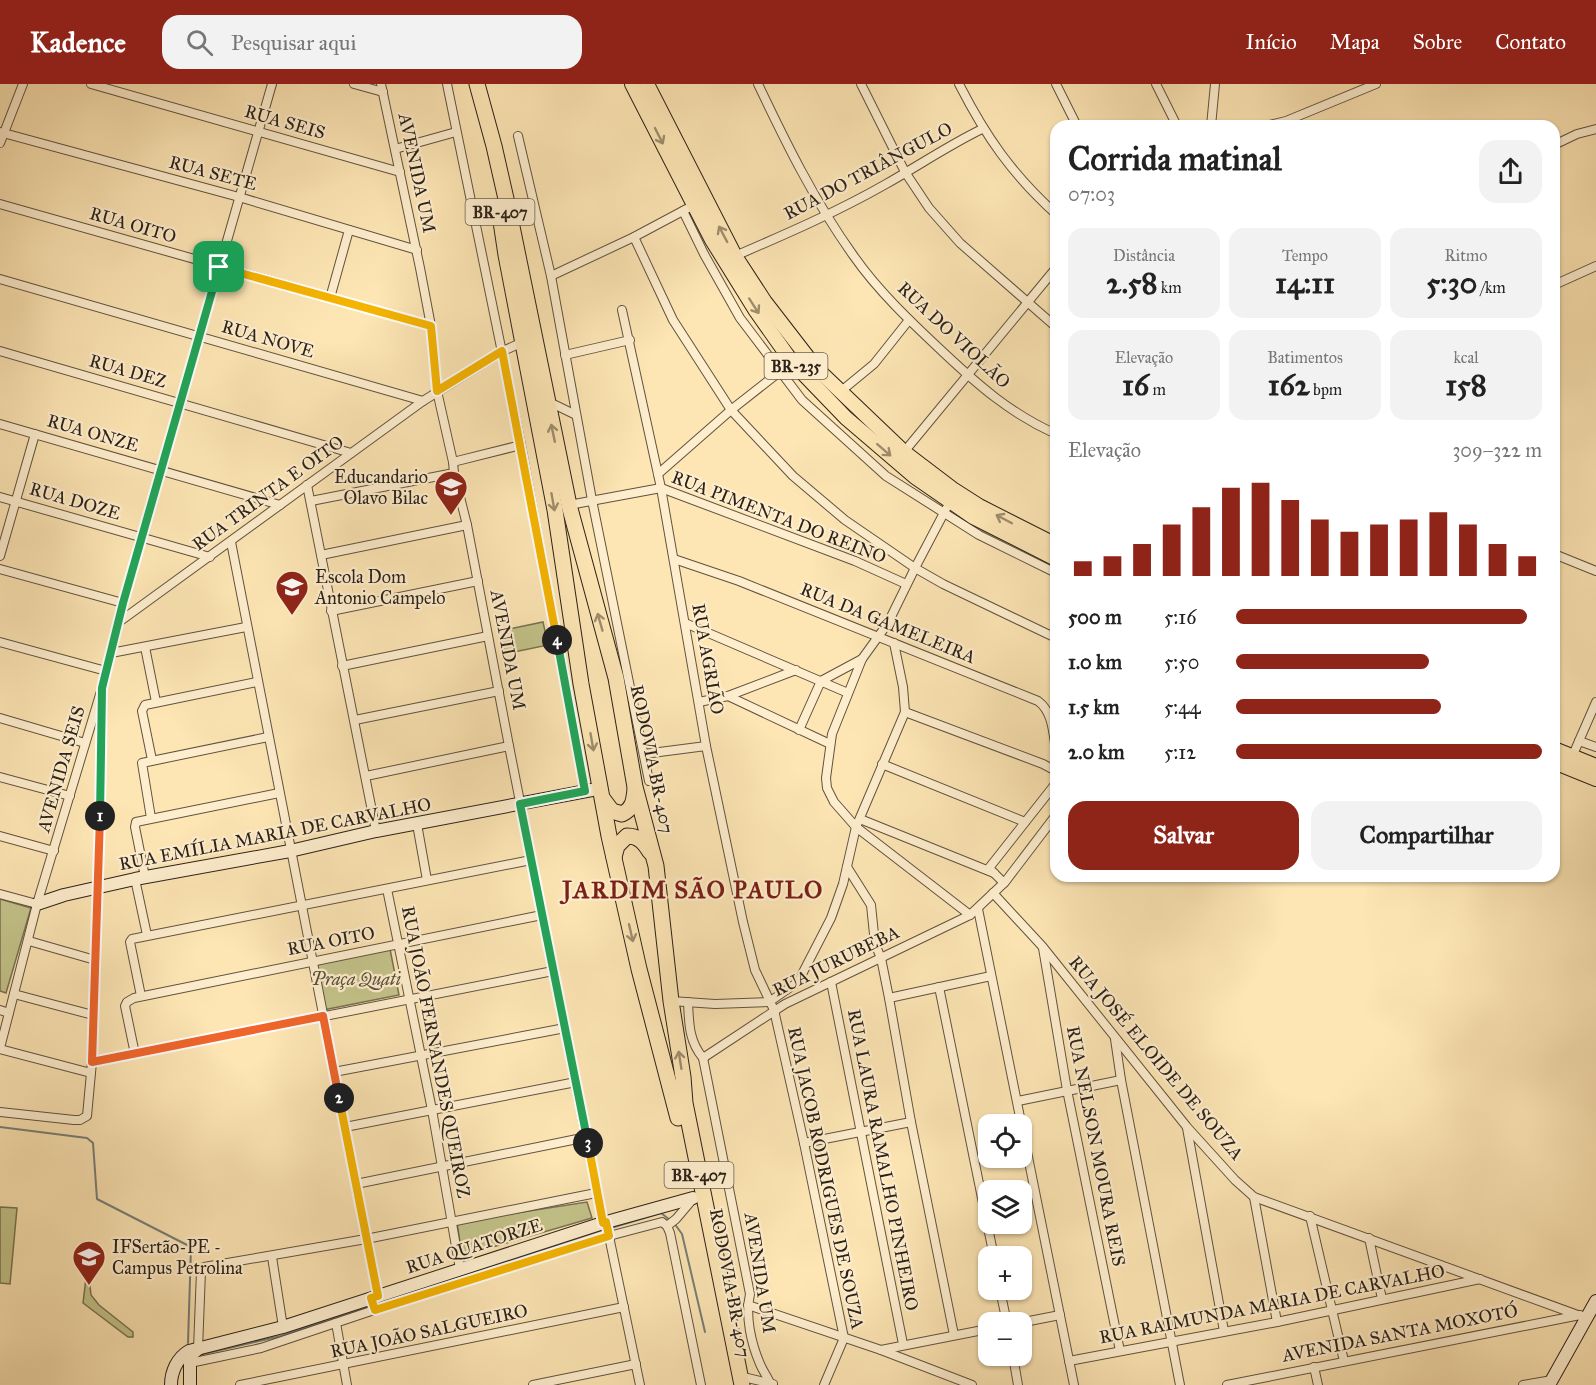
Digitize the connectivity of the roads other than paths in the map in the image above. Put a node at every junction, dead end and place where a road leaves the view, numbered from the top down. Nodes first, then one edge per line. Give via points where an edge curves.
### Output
1 (23, 84) edge
2 (92, 84) edge
3 (272, 84) edge
4 (354, 84) edge
5 (447, 84) edge
6 (468, 84) edge
7 (477, 84) edge
8 (632, 84) edge
9 (647, 84) edge
10 (759, 84) edge
11 (861, 84) edge
12 (959, 84) edge
13 (1056, 84) edge
14 (1156, 84) edge
15 (1215, 84) edge
16 (1376, 84) edge
17 (382, 88) edge
18 (1074, 120) edge
19 (1174, 120) edge
20 (1212, 120) edge
21 (1288, 120) edge
22 (982, 129) junction
23 (1596, 129) edge
24 (258, 132) junction
25 (456, 132) junction
26 (2, 133) edge
27 (518, 136) dead end
28 (0, 142) edge
29 (1560, 142) edge
30 (395, 149) junction
31 (400, 172) junction
32 (905, 172) junction
33 (239, 197) junction
34 (0, 204) edge
35 (689, 208) junction
36 (1050, 208) edge
37 (827, 216) junction
38 (350, 230) junction
39 (634, 237) junction
40 (417, 250) junction
41 (735, 256) junction
42 (1596, 266) edge
43 (219, 267) junction
44 (551, 276) junction
45 (1050, 276) edge
46 (0, 279) edge
47 (1560, 282) edge
48 (330, 298) junction
49 (1028, 303) junction
50 (622, 310) dead end
51 (909, 320) junction
52 (1050, 322) edge
53 (431, 326) junction
54 (199, 336) junction
55 (630, 340) junction
56 (523, 342) junction
57 (0, 351) edge
58 (502, 351) junction
59 (565, 355) junction
60 (792, 362) junction
61 (780, 371) junction
62 (968, 376) junction
63 (437, 391) junction
64 (840, 392) junction
65 (547, 400) junction
66 (423, 401) junction
67 (180, 403) junction
68 (731, 410) junction
69 (576, 415) junction
70 (0, 424) edge
71 (1050, 431) edge
72 (35, 434) junction
73 (521, 445) junction
74 (904, 452) junction
75 (351, 453) junction
76 (453, 462) junction
77 (162, 470) junction
78 (454, 473) junction
79 (658, 474) junction
80 (307, 485) junction
81 (661, 488) junction
82 (0, 497) edge
83 (592, 500) junction
84 (15, 501) junction
85 (311, 501) junction
86 (280, 505) junction
87 (569, 505) junction
88 (947, 508) junction
89 (976, 511) junction
90 (467, 525) junction
91 (142, 538) junction
92 (231, 542) junction
93 (1050, 542) edge
94 (321, 555) junction
95 (0, 556) edge
96 (1050, 556) edge
97 (1560, 556) edge
98 (210, 557) junction
99 (674, 559) junction
100 (915, 568) junction
101 (0, 569) edge
102 (1050, 570) edge
103 (1596, 571) edge
104 (478, 581) junction
105 (906, 584) junction
106 (123, 603) junction
107 (331, 610) junction
108 (119, 622) junction
109 (685, 623) junction
110 (246, 627) junction
111 (1050, 635) edge
112 (488, 636) junction
113 (878, 638) junction
114 (0, 642) edge
115 (894, 643) junction
116 (145, 647) junction
117 (111, 653) junction
118 (862, 659) junction
119 (342, 666) junction
120 (796, 670) junction
121 (106, 671) junction
122 (821, 681) junction
123 (257, 682) junction
124 (102, 688) junction
125 (499, 691) junction
126 (848, 693) junction
127 (728, 696) junction
128 (156, 702) junction
129 (699, 702) junction
130 (1596, 702) edge
131 (905, 712) junction
132 (0, 718) edge
133 (1050, 719) edge
134 (355, 720) junction
135 (799, 730) junction
136 (268, 737) junction
137 (1579, 741) junction
138 (85, 743) junction
139 (830, 744) junction
140 (509, 746) junction
141 (706, 746) junction
142 (1596, 747) edge
143 (1560, 752) edge
144 (644, 754) junction
145 (1572, 757) junction
146 (152, 760) junction
147 (882, 764) junction
148 (1560, 764) edge
149 (1596, 766) edge
150 (1050, 768) edge
151 (366, 776) junction
152 (0, 777) edge
153 (1596, 779) edge
154 (642, 784) junction
155 (1050, 791) edge
156 (279, 793) junction
157 (593, 793) junction
158 (70, 796) junction
159 (520, 804) junction
160 (151, 818) junction
161 (1025, 822) junction
162 (858, 823) junction
163 (1050, 823) edge
164 (417, 824) junction
165 (376, 831) junction
166 (0, 836) edge
167 (54, 851) junction
168 (290, 851) junction
169 (614, 857) junction
170 (531, 860) junction
171 (656, 866) junction
172 (847, 867) junction
173 (991, 871) junction
174 (140, 878) junction
175 (427, 880) junction
176 (1004, 883) junction
177 (99, 887) junction
178 (387, 889) junction
179 (993, 893) junction
180 (0, 894) edge
181 (38, 904) junction
182 (302, 906) junction
183 (978, 909) junction
184 (542, 915) junction
185 (970, 915) junction
186 (147, 935) junction
187 (28, 941) junction
188 (398, 944) junction
189 (1042, 946) junction
190 (881, 958) junction
191 (95, 960) junction
192 (312, 961) junction
193 (553, 971) junction
194 (992, 976) junction
195 (831, 982) junction
196 (939, 987) junction
197 (14, 994) junction
198 (141, 996) junction
199 (890, 998) junction
200 (410, 1000) junction
201 (671, 1001) junction
202 (688, 1002) junction
203 (769, 1002) junction
204 (774, 1010) junction
205 (5, 1012) edge
206 (93, 1015) junction
207 (323, 1016) junction
208 (565, 1028) junction
209 (1115, 1038) junction
210 (0, 1048) edge
211 (135, 1054) junction
212 (422, 1055) junction
213 (703, 1058) junction
214 (92, 1062) junction
215 (334, 1072) junction
216 (91, 1073) junction
217 (1121, 1080) junction
218 (576, 1082) junction
219 (1067, 1090) junction
220 (1018, 1101) junction
221 (432, 1110) junction
222 (0, 1112) edge
223 (911, 1122) junction
224 (345, 1127) junction
225 (1187, 1127) junction
226 (860, 1132) junction
227 (587, 1137) junction
228 (804, 1143) junction
229 (443, 1166) junction
230 (356, 1184) junction
231 (597, 1193) junction
232 (1254, 1197) junction
233 (693, 1198) junction
234 (1310, 1216) junction
235 (452, 1221) junction
236 (605, 1222) junction
237 (663, 1224) junction
238 (609, 1236) junction
239 (1369, 1238) junction
240 (366, 1239) junction
241 (992, 1246) edge
242 (272, 1257) junction
243 (460, 1269) junction
244 (1480, 1279) junction
245 (1382, 1299) junction
246 (375, 1301) junction
247 (1596, 1301) edge
248 (748, 1305) junction
249 (624, 1308) junction
250 (1332, 1310) junction
251 (1060, 1315) junction
252 (1583, 1316) junction
253 (1032, 1320) edge
254 (1277, 1322) junction
255 (336, 1323) junction
256 (284, 1327) junction
257 (978, 1331) edge
258 (1224, 1332) junction
259 (954, 1335) junction
260 (844, 1338) junction
261 (1171, 1341) junction
262 (903, 1344) junction
263 (198, 1349) junction
264 (881, 1350) junction
265 (1120, 1351) junction
266 (1069, 1360) junction
267 (1344, 1361) junction
268 (190, 1363) junction
269 (636, 1364) junction
270 (343, 1365) junction
271 (1015, 1366) edge
272 (1314, 1367) junction
273 (174, 1370) junction
274 (190, 1381) edge
275 (737, 1382) edge
276 (1551, 1382) edge
277 (772, 1384) edge
278 (171, 1385) edge
279 (240, 1385) edge
280 (347, 1385) edge
281 (533, 1385) edge
282 (640, 1385) edge
283 (701, 1385) edge
284 (824, 1385) edge
285 (972, 1385) edge
286 (1018, 1385) edge
287 (1074, 1385) edge
288 (1180, 1385) edge
289 (1227, 1385) edge
290 (1318, 1385) edge
291 (1523, 1385) edge

1 - 26 street
2 - 24 street, RUA SEIS
3 - 24 street, AVENIDA SEIS
4 - 17 street
5 - 25 street
6 - 56 highway, BR-407 via 499,207
7 - 65 highway, RODOVIA BR-407 / BR-407 via 495,146
8 -> 35 main road, BR-235 / BR-235
41 -> 9 main road, BR-235 / BR-235
10 - 37 street, RUA DO VIOLÃO
11 - 32 street
12 - 22 street
13 - 18 street
14 - 19 street
15 - 20 street
16 - 21 street
17 - 30 street, AVENIDA UM
22 - 32 street, RUA DO TRIÂNGULO
22 - 36 street via 1020,179
23 - 29 street
24 - 31 street, RUA SEIS
24 - 33 street, AVENIDA SEIS
25 - 30 street
25 - 58 street
26 - 28 street
26 - 33 street, RUA SETE
27 - 44 street
30 - 31 street, AVENIDA UM
31 - 40 street, AVENIDA UM
32 - 37 street, RUA DO TRIÂNGULO
32 - 49 street via 929,208 960,243
33 - 38 street, RUA SETE
33 - 43 street, AVENIDA SEIS
34 - 43 street, RUA OITO
35 - 39 street
35 -> 60 main road, BR-235 / BR-235
35 - 61 street via 704,254 740,318
37 - 41 street, RUA DO TRIÂNGULO
37 - 51 street, RUA DO VIOLÃO via 854,257
38 - 40 street, RUA SETE
38 - 48 street
39 - 44 street
39 - 68 street via 673,320
40 - 53 street, AVENIDA UM
41 - 64 main road, BR-235 / BR-235 via 787,332
42 - 47 street
43 - 48 street, RUA OITO
43 - 54 street, AVENIDA SEIS
44 - 59 street
45 - 49 street
46 - 54 street, RUA NOVE
48 - 53 street, RUA OITO
49 - 52 street
49 - 62 street
50 - 55 street, RUA AGRIÃO
51 - 62 street, RUA DO VIOLÃO
51 - 64 street via 874,364
53 - 63 street, AVENIDA UM
54 - 66 street, RUA NOVE
54 - 67 street, AVENIDA SEIS
55 - 59 street
55 - 79 street, RUA AGRIÃO
56 - 58 street, RUA TRINTA E OITO
56 -> 157 highway, RODOVIA BR-407 / BR-407 via 555,510
57 - 67 street, RUA DEZ
58 - 63 street, RUA TRINTA E OITO
58 - 73 street
59 - 69 street
60 - 61 street
60 -> 88 main road, BR-235 / BR-235 via 846,417
61 - 68 street
61 - 88 street via 802,400 886,476 915,496
62 - 71 street, RUA DO VIOLÃO via 1012,411
62 - 74 street
63 - 66 street, RUA TRINTA E OITO
63 - 76 street, AVENIDA UM
64 - 74 main road, BR-235 / BR-235
65 - 69 street
87 -> 65 highway, RODOVIA BR-407 / BR-407
66 - 75 street, RUA TRINTA E OITO
67 - 75 street, RUA DEZ
67 - 77 street, AVENIDA SEIS
68 - 79 street
68 - 100 street via 792,476 845,520
69 - 83 street
70 - 72 street, RUA ONZE
72 - 77 street, RUA ONZE
72 - 84 street
73 - 76 street
73 - 157 street
74 - 89 main road, BR-235 / BR-235
75 - 80 street, RUA TRINTA E OITO
76 - 78 street, AVENIDA UM
77 - 86 street, RUA ONZE
77 - 91 street, AVENIDA SEIS
78 - 85 street
78 - 90 street, AVENIDA UM
79 - 81 street, RUA AGRIÃO
80 - 85 street
80 - 86 street, RUA TRINTA E OITO
81 - 83 street, RUA PIMENTA DO REINO
81 - 99 street, RUA AGRIÃO
81 - 105 street, RUA PIMENTA DO REINO
82 - 84 street, RUA DOZE
83 - 87 street, RUA PIMENTA DO REINO
83 - 144 street
84 - 91 street, RUA DOZE
84 - 95 street
85 - 94 street
86 - 92 street, RUA TRINTA E OITO
154 -> 87 highway, RODOVIA BR-407 / BR-407
88 - 89 main road, BR-235 / BR-235
88 - 100 street
88 - 102 street via 979,535
93 -> 89 main road, BR-235 / BR-235
89 - 96 main road, BR-235 / BR-235
90 - 94 street
90 - 104 street, AVENIDA UM
91 - 98 street, RUA DOZE
91 - 106 street, AVENIDA SEIS
92 - 98 street, RUA TRINTA E OITO
92 - 110 street
94 - 107 street
97 - 103 street
98 - 108 street, RUA TRINTA E OITO
99 - 109 street, RUA AGRIÃO
99 - 113 street, RUA DA GAMELEIRA
100 - 105 street
100 - 111 street
101 - 106 street
104 - 107 street
104 - 112 street, AVENIDA UM
105 - 113 street
106 - 108 street, AVENIDA SEIS
107 - 119 street
108 - 117 street, AVENIDA SEIS
109 - 120 street
109 - 129 street, RUA AGRIÃO
110 - 116 street
110 - 123 street
112 - 119 street
112 - 125 street, AVENIDA UM
113 - 115 street, RUA DA GAMELEIRA
113 - 118 street
114 - 121 street
115 - 131 street
115 - 133 street, RUA DA GAMELEIRA via 1038,701 1045,706
116 - 117 street
116 - 128 street
117 - 121 street, AVENIDA SEIS
118 - 122 street
118 - 126 street
119 - 134 street
120 - 122 street
120 - 127 street
121 - 124 street, AVENIDA SEIS
122 - 126 street
122 - 135 street
123 - 128 street
123 - 136 street
124 - 138 street, AVENIDA SEIS
124 - 177 street
125 - 134 street
125 - 140 street, AVENIDA UM
126 - 139 street
127 - 129 street
127 - 135 street
128 - 146 street via 143,706
129 - 141 street, RUA AGRIÃO
130 - 137 street
131 - 147 street
131 - 150 street
132 - 138 street
134 - 151 street
135 - 139 street
136 - 146 street
136 - 156 street
137 - 142 street
137 - 145 street
138 - 158 street, AVENIDA SEIS
139 - 162 street via 827,788 840,812
140 - 151 street
140 - 159 street, AVENIDA UM
141 - 144 street
141 - 203 street, RUA AGRIÃO via 742,922 755,970
143 - 145 main road
144 - 154 street
145 - 149 main road
146 - 160 street via 142,762
147 - 161 street
147 - 162 street
148 - 153 main road
151 - 165 street
152 - 158 street
154 - 157 highway via 629,811 622,814 612,811
154 - 171 highway, RODOVIA BR-407 / BR-407
155 - 161 street
156 - 160 street
156 - 168 street
157 - 159 street, RUA EMÍLIA MARIA DE CARVALHO
157 - 169 highway, RODOVIA BR-407 / BR-407
158 - 167 street, AVENIDA SEIS
159 - 164 street, RUA EMÍLIA MARIA DE CARVALHO
159 - 170 street, AVENIDA UM
160 - 174 street via 136,822 135,827
161 - 173 street
162 - 172 street
162 - 173 street
162 - 185 street
163 - 176 street, RUA JURUBEBA
164 - 165 street, RUA EMÍLIA MARIA DE CARVALHO
164 - 175 street
165 - 168 street, RUA EMÍLIA MARIA DE CARVALHO
166 - 167 street
167 - 181 street, AVENIDA SEIS
168 - 174 street, RUA EMÍLIA MARIA DE CARVALHO
168 - 182 street
169 - 171 highway via 623,838 633,836 645,844
169 -> 233 highway, RODOVIA BR-407 / BR-407 via 671,1085
170 - 175 street
170 - 184 street, AVENIDA UM
171 - 201 highway, RODOVIA BR-407 / BR-407
172 - 190 street via 871,905 875,944
172 - 203 street via 831,918 809,964 798,982
173 - 176 street
174 - 177 street, RUA EMÍLIA MARIA DE CARVALHO
174 - 186 street
175 - 178 street
176 - 179 street, RUA JURUBEBA
177 - 181 street, RUA EMÍLIA MARIA DE CARVALHO
177 - 191 street
178 - 182 street
178 - 188 street, RUA JOÃO FERNANDES QUEIROZ
179 - 183 street, RUA JURUBEBA
179 - 189 street, RUA JOSÉ ELOIDE DE SOUZA
180 - 181 street
181 - 187 street, AVENIDA SEIS
182 - 186 street
182 - 192 street
183 - 185 street, RUA JURUBEBA
183 - 194 street
184 - 188 street, RUA OITO
184 - 193 street, AVENIDA UM
185 - 190 street, RUA JURUBEBA
186 - 198 street via 131,939
187 - 191 street
187 - 197 street, AVENIDA SEIS
188 - 192 street, RUA OITO
188 - 200 street, RUA JOÃO FERNANDES QUEIROZ
189 - 209 street, RUA JOSÉ ELOIDE DE SOUZA
189 - 219 street, RUA NELSON MOURA REIS
190 - 195 street, RUA JURUBEBA
190 - 199 street
191 - 206 street
192 - 198 street, RUA OITO
192 - 207 street
193 - 200 street
193 - 208 street, AVENIDA UM
194 - 196 street
194 - 220 street
195 - 204 street, RUA JURUBEBA
195 - 226 street, RUA LAURA RAMALHO PINHEIRO
196 - 199 street
196 - 241 street
197 - 205 street, AVENIDA SEIS
197 - 206 street
198 - 211 street, RUA OITO via 126,1006
199 - 223 street
200 - 207 street
200 - 212 street, RUA JOÃO FERNANDES QUEIROZ
201 - 202 street
275 -> 201 highway, RODOVIA BR-407 / BR-407 via 685,1103
202 - 203 street
202 - 213 street via 689,1034
203 - 204 street, RUA AGRIÃO
204 - 213 street, RUA JURUBEBA
204 - 228 street, RUA JACOB RODRIGUES DE SOUZA
205 - 210 street, AVENIDA SEIS
206 - 214 street
207 - 211 street
207 - 215 street
208 - 212 street
208 - 218 street, AVENIDA UM
209 - 217 street
209 - 225 street, RUA JOSÉ ELOIDE DE SOUZA
210 - 216 street
211 - 214 street
212 - 215 street
212 - 221 street, RUA JOÃO FERNANDES QUEIROZ
213 - 248 street, AVENIDA UM via 750,1294
214 - 216 street
215 - 224 street
216 - 222 street via 87,1116 80,1120
217 - 219 street
217 - 261 street
218 - 221 street
218 - 227 street, AVENIDA UM
219 - 220 street
219 - 265 street, RUA NELSON MOURA REIS
220 - 251 street
221 - 224 street
221 - 229 street, RUA JOÃO FERNANDES QUEIROZ
223 - 226 street
223 - 259 street
224 - 230 street
225 - 232 street, RUA JOSÉ ELOIDE DE SOUZA
225 - 258 street
226 - 228 street
226 - 262 street, RUA LAURA RAMALHO PINHEIRO
227 - 229 street
227 - 231 street, AVENIDA UM
228 - 260 street, RUA JACOB RODRIGUES DE SOUZA
229 - 230 street
229 - 235 street, RUA JOÃO FERNANDES QUEIROZ
230 - 240 street
231 - 235 street
231 - 236 street, AVENIDA UM
232 - 234 street, RUA JOSÉ ELOIDE DE SOUZA
232 - 254 street
233 - 236 street, RUA QUATORZE
233 - 237 street via 676,1219
233 - 275 highway, RODOVIA BR-407 / BR-407
234 - 239 street, RUA JOSÉ ELOIDE DE SOUZA
234 - 250 street
235 - 240 street
235 - 243 street, RUA JOÃO FERNANDES QUEIROZ
236 - 238 street, AVENIDA UM
236 - 243 street, RUA QUATORZE
237 - 238 street
237 - 283 street
238 - 246 street
238 - 249 street, AVENIDA UM
239 - 244 street, RUA JOSÉ ELOIDE DE SOUZA
239 - 245 street
240 - 242 street
240 - 246 street
242 - 256 street
242 - 263 street via 202,1268
243 - 246 street, RUA QUATORZE
244 - 245 street, RUA RAIMUNDA MARIA DE CARVALHO
244 - 252 street, RUA JOSÉ ELOIDE DE SOUZA
245 - 250 street, RUA RAIMUNDA MARIA DE CARVALHO
246 - 255 street
246 - 256 street, RUA QUATORZE
247 - 252 street
248 - 260 street
248 - 277 street, AVENIDA UM via 759,1362
249 - 269 street, AVENIDA UM
249 - 270 street, RUA JOÃO SALGUEIRO
250 - 254 street, RUA RAIMUNDA MARIA DE CARVALHO
250 - 267 street
251 - 253 street
251 - 266 street
252 - 267 street, AVENIDA SANTA MOXOTÓ
252 - 276 street
254 - 258 street, RUA RAIMUNDA MARIA DE CARVALHO
255 - 268 street via 261,1348
255 - 270 street
256 - 263 street, RUA QUATORZE
257 - 259 street
258 - 261 street, RUA RAIMUNDA MARIA DE CARVALHO
259 - 262 street
260 - 264 street
260 - 284 street, RUA JACOB RODRIGUES DE SOUZA
261 - 265 street, RUA RAIMUNDA MARIA DE CARVALHO
261 - 288 street
262 - 264 street
263 - 268 street via 191,1353
263 - 273 street via 183,1354
264 - 285 street
265 - 266 street, RUA RAIMUNDA MARIA DE CARVALHO
266 - 287 street
267 - 272 street, AVENIDA SANTA MOXOTÓ
268 - 274 street
269 - 281 street
269 - 282 street, AVENIDA UM
270 - 279 street, RUA JOÃO SALGUEIRO
270 - 280 street
271 - 286 street
272 - 289 street, AVENIDA SANTA MOXOTÓ
272 - 290 street
273 - 274 street via 177,1380
273 - 278 street
275 - 277 street
276 - 291 street

